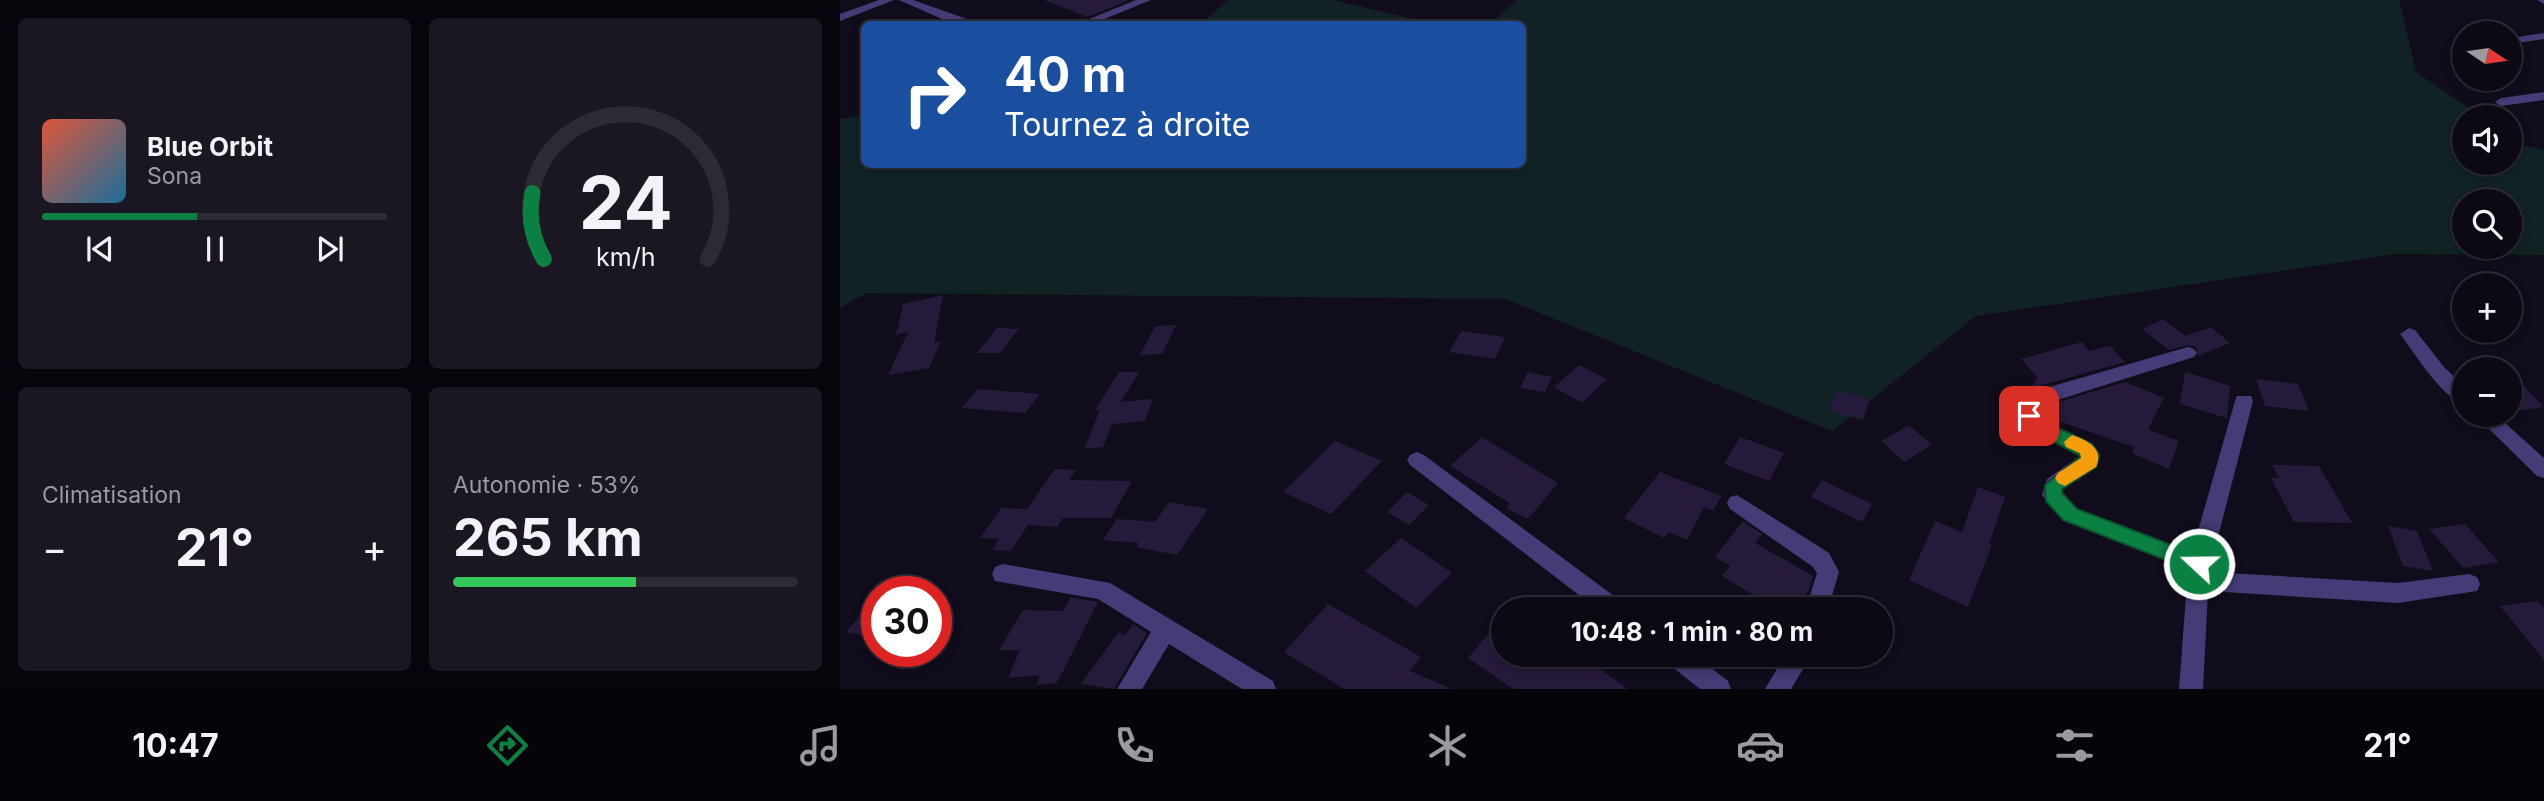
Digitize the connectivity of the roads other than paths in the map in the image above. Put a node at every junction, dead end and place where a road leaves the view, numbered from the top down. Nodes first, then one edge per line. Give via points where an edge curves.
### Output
1 (889, 0) edge
2 (904, 0) edge
3 (1146, 0) edge
4 (840, 18) edge
5 (960, 21) edge
6 (1091, 21) edge
7 (2544, 36) edge
8 (2522, 39) edge
9 (2544, 96) edge
10 (2501, 102) dead end
11 (2410, 334) dead end
12 (2188, 353) dead end
13 (2452, 385) edge
14 (2244, 401) dead end
15 (2497, 427) edge
16 (1417, 460) dead end
17 (2544, 470) edge
18 (1737, 503) dead end
19 (2198, 573) junction
20 (1003, 574) dead end
21 (2469, 583) dead end
22 (1598, 597) edge
23 (1821, 597) edge
24 (1165, 630) junction
25 (1691, 667) edge
26 (1791, 667) edge
27 (1129, 689) edge
28 (1264, 689) edge
29 (1719, 689) edge
30 (1777, 689) edge
31 (2191, 689) edge

1 - 4 street
2 - 5 street
3 - 6 street
7 - 8 street
9 - 10 street
11 - 13 street
12 - 19 street via 2046,395 2029,416 2031,423 2091,455 2090,462 2054,485 2052,495 2070,514
14 - 19 street
15 - 17 street
16 - 22 street
18 - 23 street via 1821,560 1828,572
19 - 21 street via 2398,593
19 - 31 street
20 - 24 street via 1102,590
24 - 27 street
24 - 28 street
25 - 29 street
26 - 30 street

